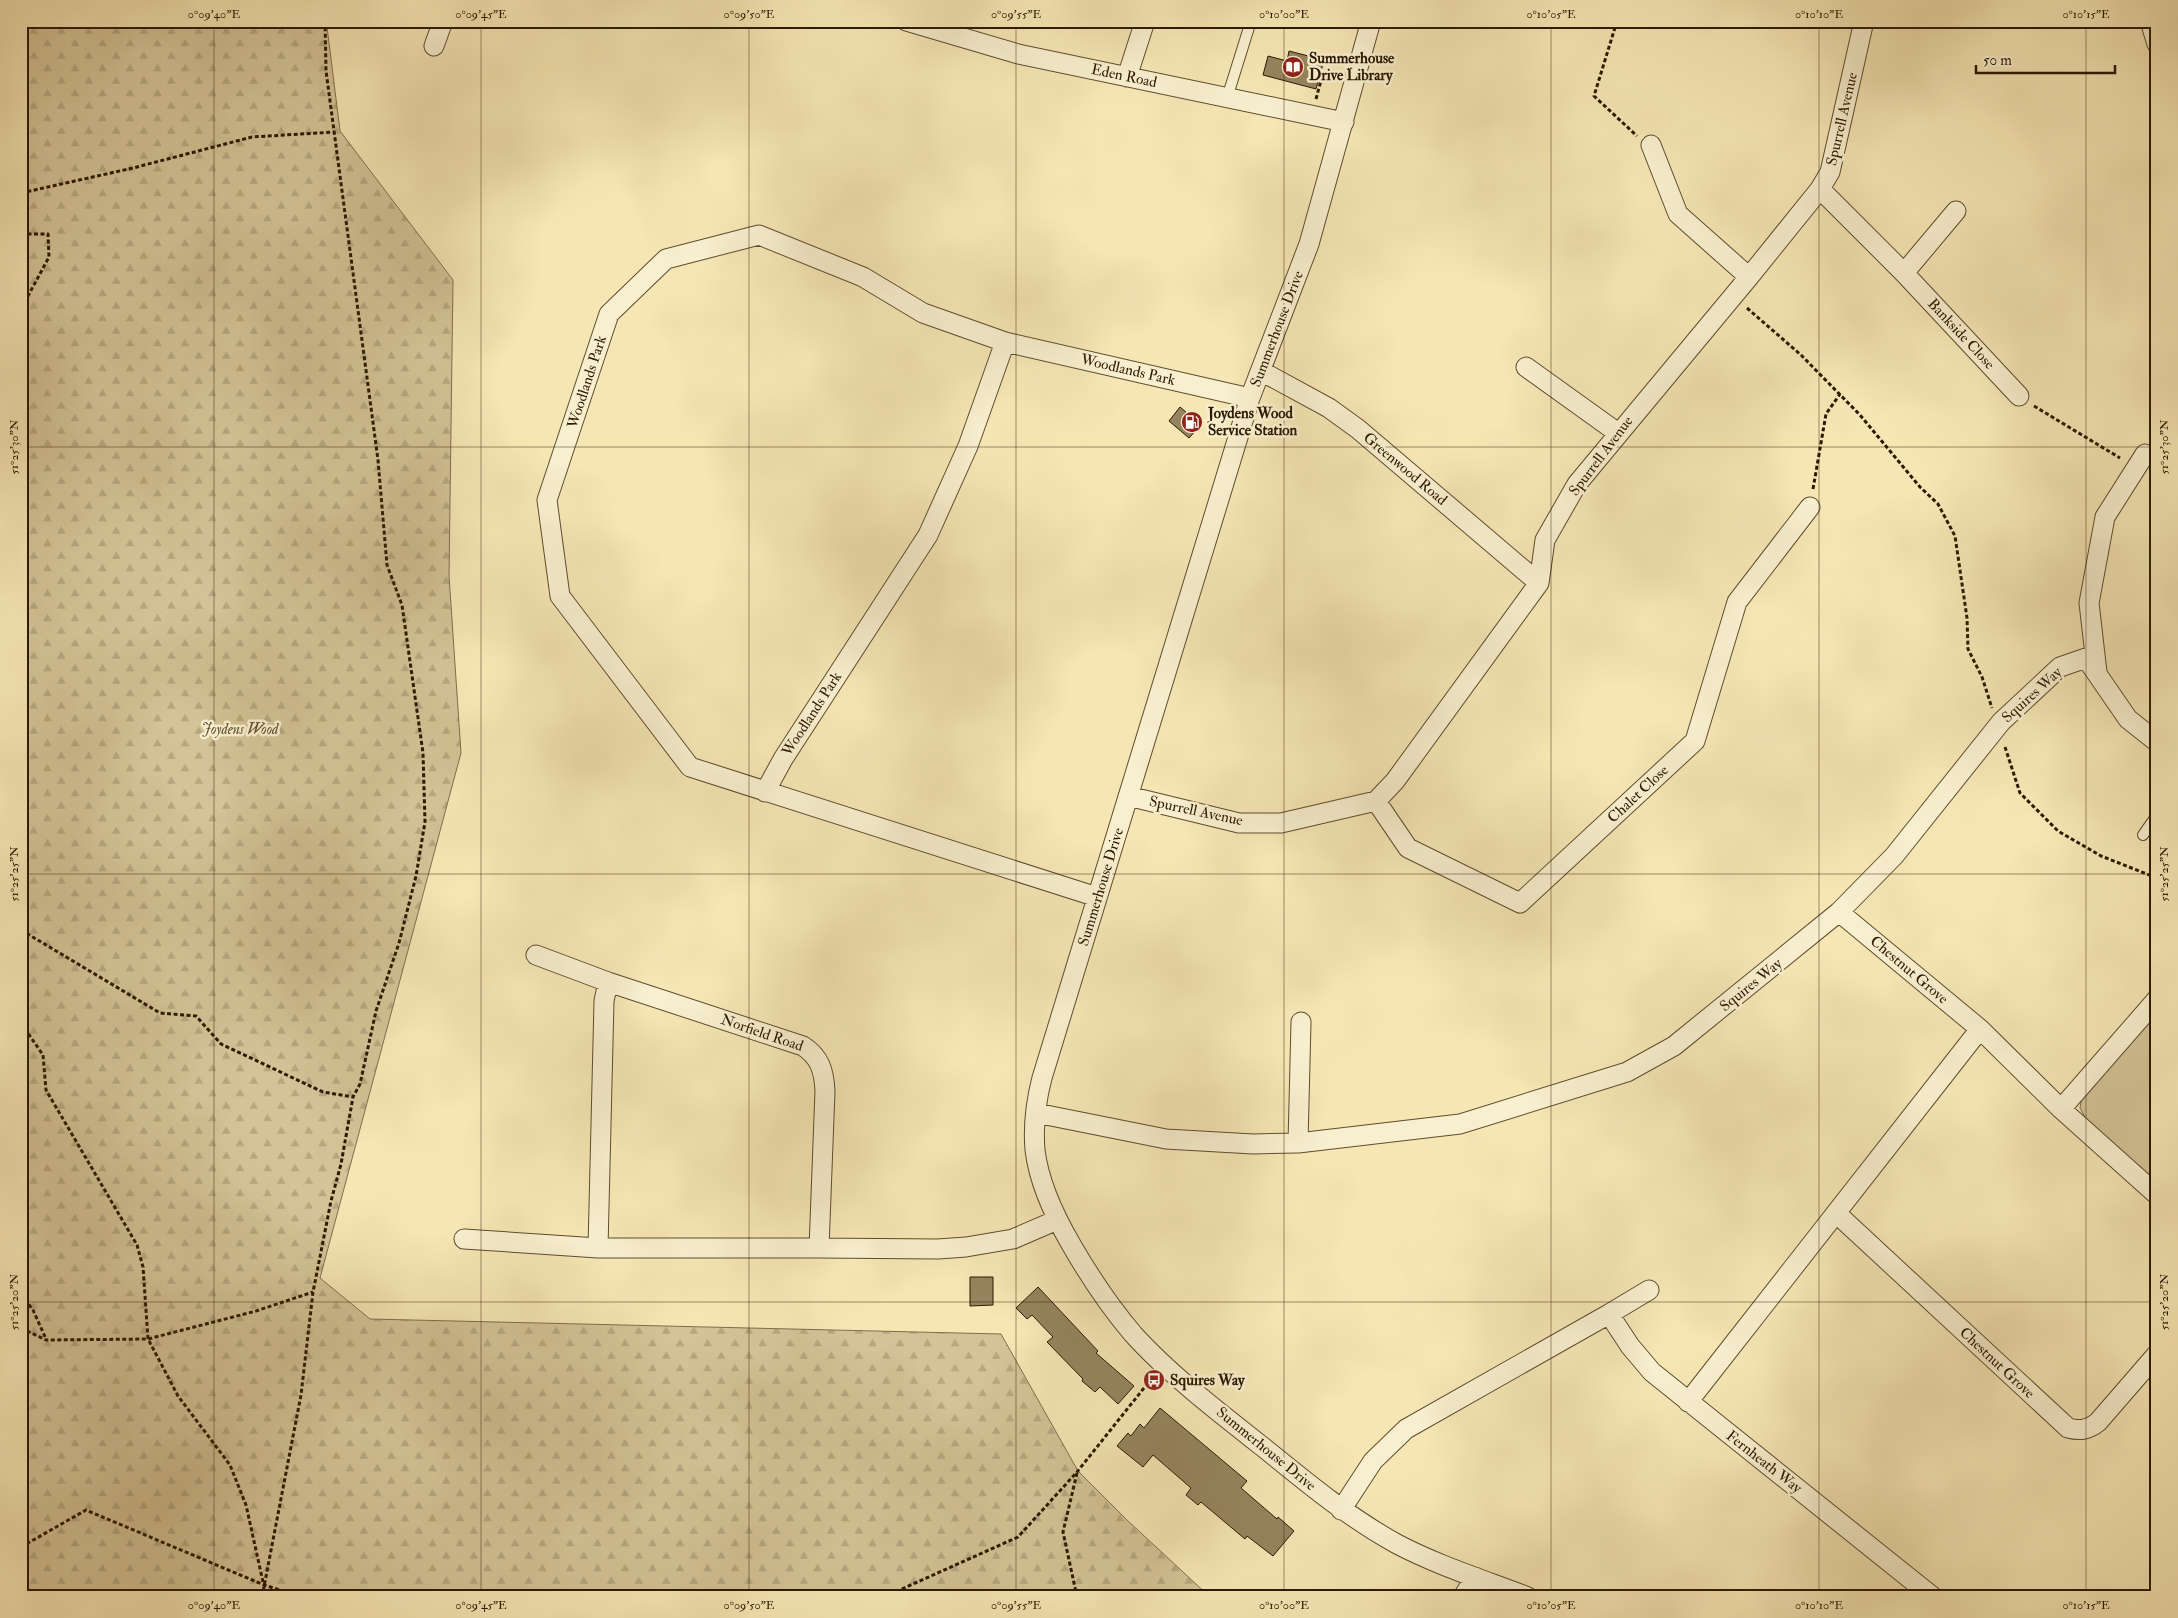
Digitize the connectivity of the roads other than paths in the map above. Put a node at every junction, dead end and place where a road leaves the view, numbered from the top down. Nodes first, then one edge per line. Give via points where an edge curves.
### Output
1 (442, 21) edge
2 (906, 21) edge
3 (1145, 21) edge
4 (1251, 21) edge
5 (1371, 21) edge
6 (1864, 21) edge
7 (2150, 21) edge
8 (2157, 44) edge
9 (434, 46) dead end
10 (1128, 77) junction
11 (1227, 98) junction
12 (1344, 122) junction
13 (1652, 145) road end
14 (1820, 189) junction
15 (1956, 211) dead end
16 (1904, 273) junction
17 (1749, 277) junction
18 (1005, 342) junction
19 (1526, 367) dead end
20 (1261, 371) junction
21 (2018, 396) road end
22 (1250, 398) junction
23 (1618, 433) junction
24 (2141, 461) road end
25 (1810, 507) road end
26 (1539, 583) junction
27 (2097, 672) junction
28 (2157, 742) edge
29 (765, 792) junction
30 (1128, 796) junction
31 (1376, 801) junction
32 (2157, 815) edge
33 (2142, 835) dead end
34 (1098, 896) junction
35 (1839, 912) junction
36 (536, 955) dead end
37 (608, 982) junction
38 (2157, 999) edge
39 (1301, 1022) dead end
40 (1980, 1029) junction
41 (2061, 1109) junction
42 (1036, 1113) junction
43 (1298, 1143) junction
44 (2157, 1195) edge
45 (1836, 1213) junction
46 (1057, 1220) junction
47 (464, 1239) dead end
48 (598, 1248) junction
49 (819, 1248) junction
50 (1649, 1290) dead end
51 (1609, 1314) junction
52 (2157, 1354) edge
53 (1688, 1402) junction
54 (1341, 1510) junction
55 (1475, 1577) junction
56 (1463, 1597) edge
57 (1528, 1597) edge
58 (1933, 1597) edge

1 - 9 street
2 - 10 street, Eden Road via 1018,54
3 - 10 street
4 - 11 lane
5 - 12 street, Summerhouse Drive
6 - 14 street, Spurrell Avenue via 1830,172
7 - 8 street
10 - 11 street, Eden Road
11 - 12 street, Eden Road
12 - 20 street, Summerhouse Drive via 1309,244
13 - 17 street via 1678,214
14 - 16 street, Bankside Close
14 - 17 street, Spurrell Avenue
15 - 16 street
16 - 21 street, Bankside Close
17 - 23 street, Spurrell Avenue
18 - 22 street, Woodlands Park
18 - 29 street, Woodlands Park via 968,446 928,535
18 - 29 street, Woodlands Park via 923,313 863,277 759,235 666,259 609,314 547,500 560,596 690,768
19 - 23 street
20 - 22 street, Summerhouse Drive
20 - 26 street, Greenwood Road via 1329,408 1358,429
22 - 30 street, Summerhouse Drive
23 - 26 street, Spurrell Avenue via 1577,484 1545,540
24 - 27 street via 2105,517 2089,603
25 - 31 street, Chalet Close via 1737,602 1695,741 1520,903 1408,848
26 - 31 street, Spurrell Avenue via 1395,781
27 - 28 street via 2128,719
27 - 35 street, Squires Way via 2086,658 2060,667 1998,727 1894,856
29 - 34 street, Woodlands Park
30 - 31 street, Spurrell Avenue via 1239,823 1281,823
30 - 34 street, Summerhouse Drive
32 - 33 lane
34 - 42 street, Summerhouse Drive via 1042,1078
35 - 40 street, Chestnut Grove
35 - 43 street, Squires Way via 1674,1046 1627,1072 1460,1124
36 - 37 street, Norfield Road
37 - 48 street via 604,1001
37 - 49 street, Norfield Road via 803,1046 817,1057 824,1075 825,1091
38 - 41 street
39 - 43 street
40 - 41 street, Chestnut Grove
40 - 45 street
41 - 44 street, Chestnut Grove
42 - 43 street, Squires Way via 1166,1139
42 - 46 street, Summerhouse Drive via 1036,1157
45 - 52 street, Chestnut Grove via 2068,1428 2091,1428
45 - 53 street
46 - 49 street via 1013,1239 966,1247
46 - 54 street, Summerhouse Drive via 1082,1263 1134,1335 1241,1430
47 - 48 street
48 - 49 street
50 - 51 street
51 - 53 street, Fernheath Way via 1652,1372
51 - 54 street via 1406,1428 1373,1462
53 - 58 street, Fernheath Way
54 - 55 street, Summerhouse Drive via 1418,1554
55 - 56 street
55 - 57 street, Summerhouse Drive

